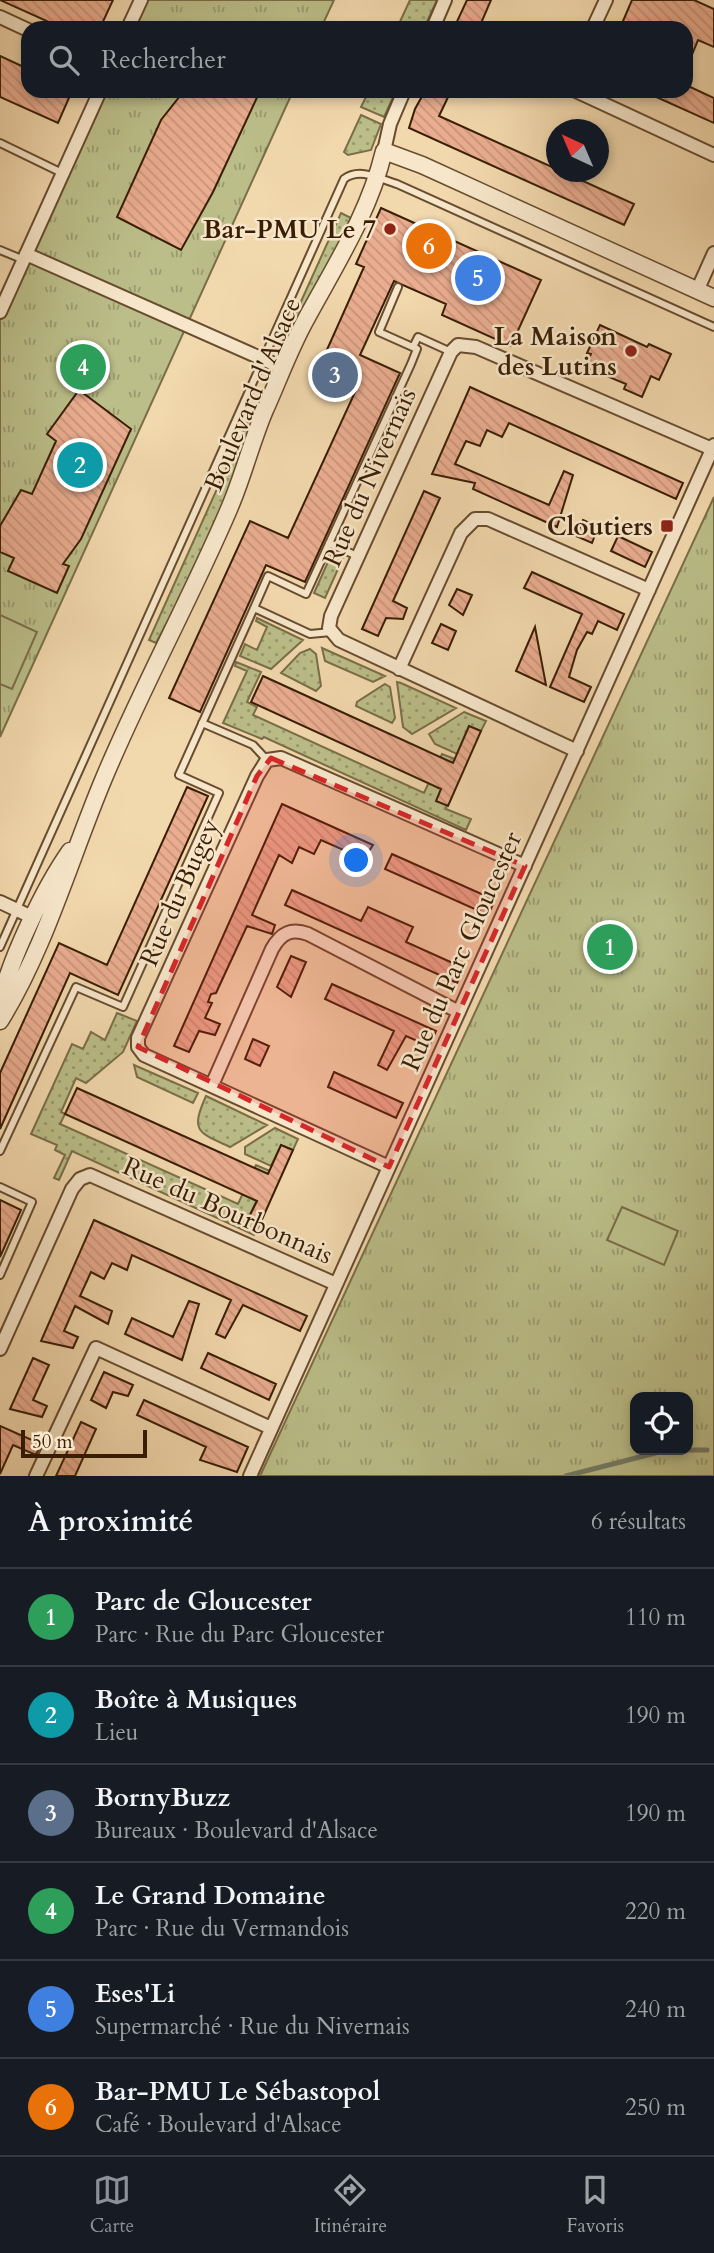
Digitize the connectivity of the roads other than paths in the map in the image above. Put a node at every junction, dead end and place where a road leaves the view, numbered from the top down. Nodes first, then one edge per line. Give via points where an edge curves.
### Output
1 (141, 0) edge
2 (445, 0) edge
3 (606, 0) edge
4 (0, 17) edge
5 (131, 21) edge
6 (436, 21) edge
7 (596, 21) edge
8 (21, 27) edge
9 (97, 98) edge
10 (401, 98) edge
11 (591, 98) edge
12 (0, 143) edge
13 (384, 151) junction
14 (714, 155) edge
15 (62, 173) junction
16 (377, 178) junction
17 (0, 250) edge
18 (714, 253) edge
19 (25, 257) junction
20 (398, 287) dead end
21 (697, 291) junction
22 (714, 298) edge
23 (0, 312) edge
24 (714, 327) edge
25 (413, 347) junction
26 (451, 352) junction
27 (263, 359) junction
28 (284, 368) junction
29 (713, 447) edge
30 (329, 544) junction
31 (359, 557) junction
32 (649, 590) junction
33 (254, 608) junction
34 (331, 632) junction
35 (399, 669) junction
36 (202, 723) junction
37 (577, 751) junction
38 (267, 760) junction
39 (84, 832) junction
40 (525, 866) junction
41 (0, 902) edge
42 (17, 910) junction
43 (34, 918) junction
44 (0, 947) edge
45 (0, 1003) edge
46 (459, 1012) junction
47 (0, 1021) edge
48 (212, 1085) junction
49 (0, 1151) edge
50 (388, 1167) junction
51 (0, 1187) edge
52 (0, 1275) edge
53 (336, 1284) junction
54 (0, 1349) edge
55 (271, 1428) junction
56 (36, 1476) edge
57 (250, 1476) edge

1 - 5 street
2 - 6 street
3 - 7 street
4 - 8 street
9 - 15 street
10 - 13 street
11 - 14 street
12 - 15 lane
13 - 16 street, Boulevard d'Alsace
13 - 21 street
15 - 19 street
16 - 24 lane via 418,192
16 - 27 lane via 351,173 344,179
16 - 28 street, Boulevard d'Alsace via 345,253 302,326
17 - 19 lane
18 - 21 street
19 - 23 street
19 - 27 street
20 - 25 lane via 379,332
21 - 22 street
25 - 26 lane via 418,337
25 - 30 lane via 417,349 411,364
26 - 29 street via 458,345 469,345
26 - 31 street, Rue du Nivernais
27 - 28 street
27 - 42 lane
28 - 39 street, Boulevard d'Alsace via 230,508 103,778
29 - 32 street, Rue du Parc Gloucester
30 - 31 lane
30 - 33 lane via 306,594 268,576
31 - 34 street, Rue du Nivernais via 331,617
32 - 35 street via 488,519 475,519 461,533
32 - 37 street, Rue du Parc Gloucester
33 - 34 lane via 310,634
33 - 36 lane
34 - 35 street
35 - 37 street
36 - 38 lane via 253,746
36 - 49 lane via 178,775 219,793 123,1006 76,987
37 - 40 street, Rue du Parc Gloucester
38 - 40 street via 286,760
38 - 48 street, Rue du Bugey via 137,1043 144,1055
39 - 43 street, Boulevard d'Alsace via 55,874
39 - 47 street, Boulevard d'Alsace
40 - 46 street, Rue du Parc Gloucester
41 - 42 street
42 - 43 street
42 - 44 lane
43 - 45 street, Boulevard d'Alsace
46 - 48 street via 308,934 290,931 272,949
46 - 50 street, Rue du Parc Gloucester
48 - 50 street, Rue du Bugey
50 - 53 street, Rue du Parc Gloucester
51 - 52 lane via 32,1202
53 - 54 street, Rue du Bourbonnais via 90,1175 72,1189
53 - 55 street, Rue du Parc Gloucester
55 - 56 street via 96,1348
55 - 57 street, Rue du Parc Gloucester

